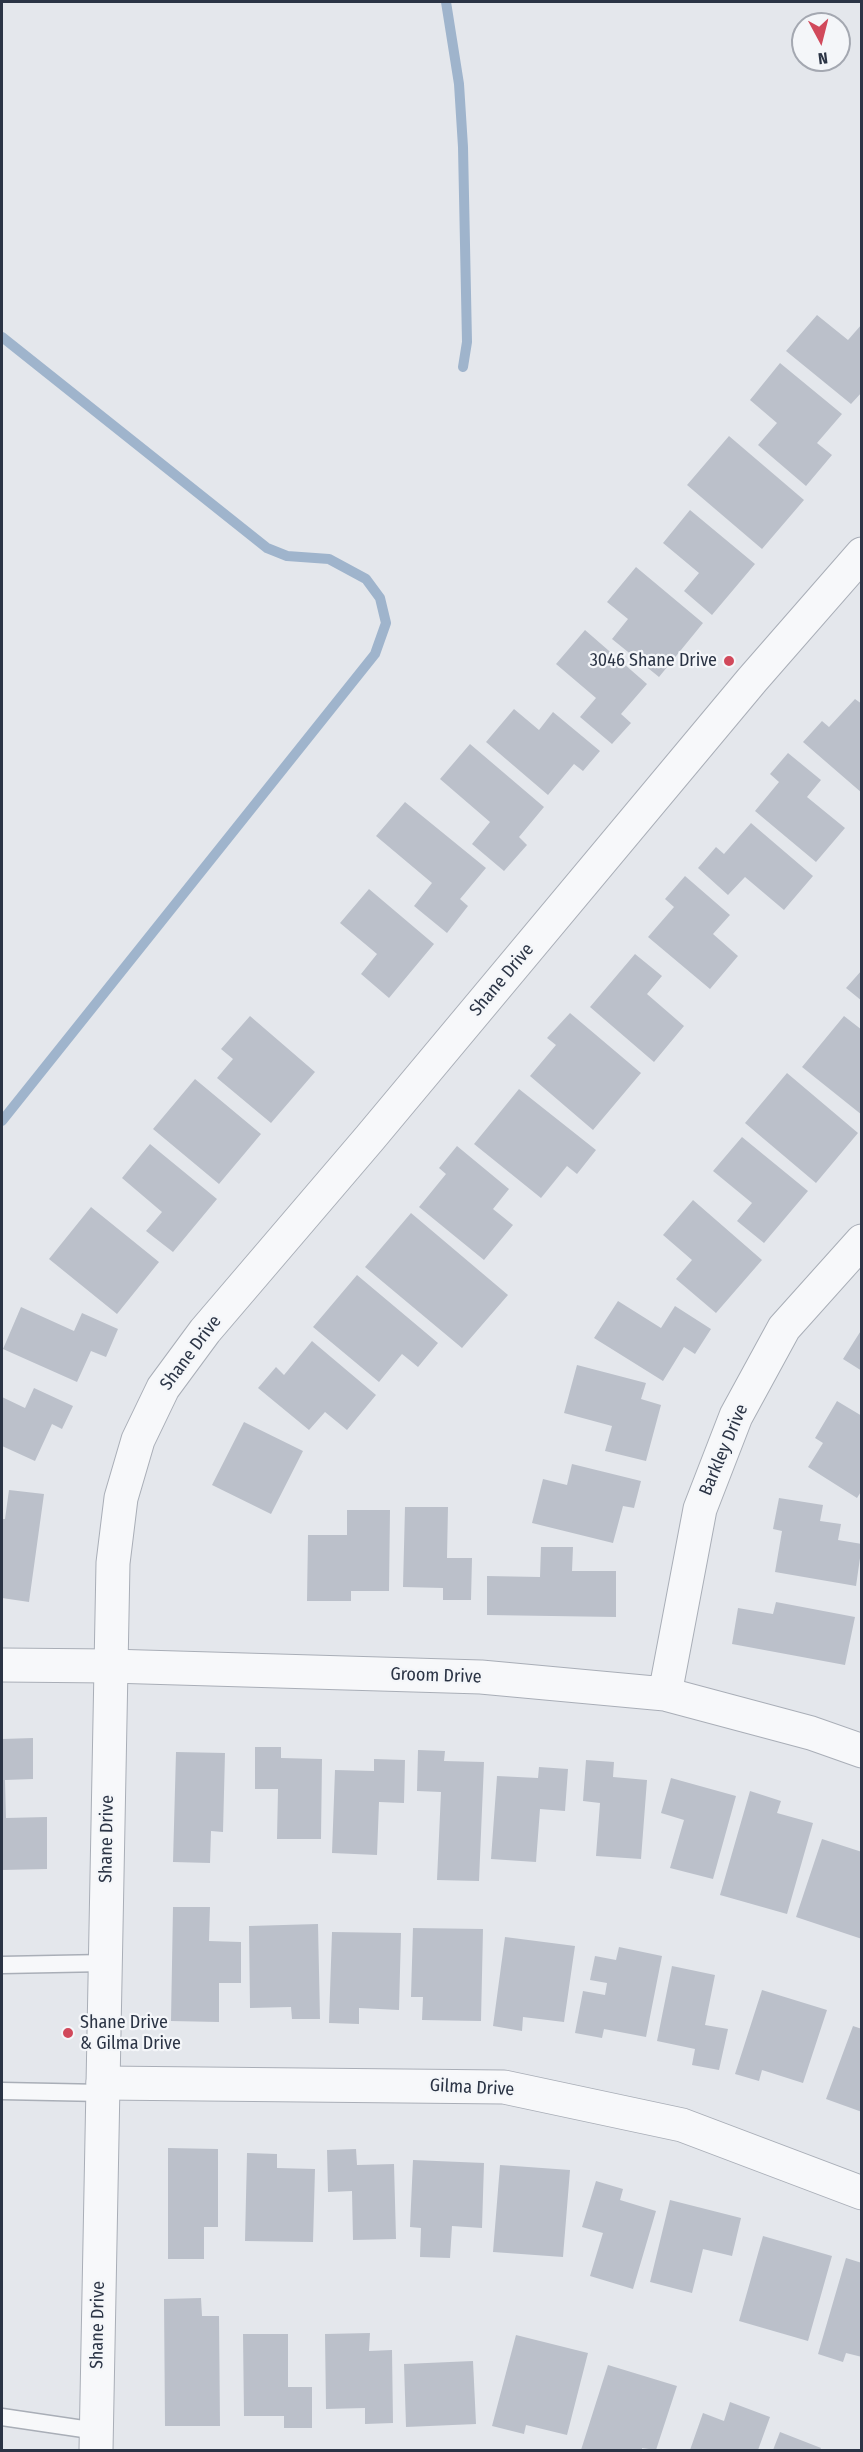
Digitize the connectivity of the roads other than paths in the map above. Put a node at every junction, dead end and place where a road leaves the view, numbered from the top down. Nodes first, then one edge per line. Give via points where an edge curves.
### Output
1 (861, 554) edge
2 (861, 1242) edge
3 (2, 1665) edge
4 (110, 1666) junction
5 (665, 1694) junction
6 (861, 1751) edge
7 (105, 1963) junction
8 (2, 1965) edge
9 (103, 2088) junction
10 (2, 2091) edge
11 (861, 2193) edge
12 (2, 2417) edge
13 (96, 2441) edge

1 - 4 street, Shane Drive via 205,1331 163,1388 138,1440 122,1498 113,1563
2 - 5 street, Barkley Drive via 784,1328 736,1416 700,1509
3 - 4 street, Groom Drive
4 - 5 street, Groom Drive via 481,1677
4 - 7 street, Shane Drive
5 - 6 street, Groom Drive via 812,1733
7 - 8 lane
7 - 9 street, Shane Drive
9 - 10 lane
9 - 11 street, Gilma Drive via 504,2087 682,2125
9 - 13 street, Shane Drive
12 - 13 lane

